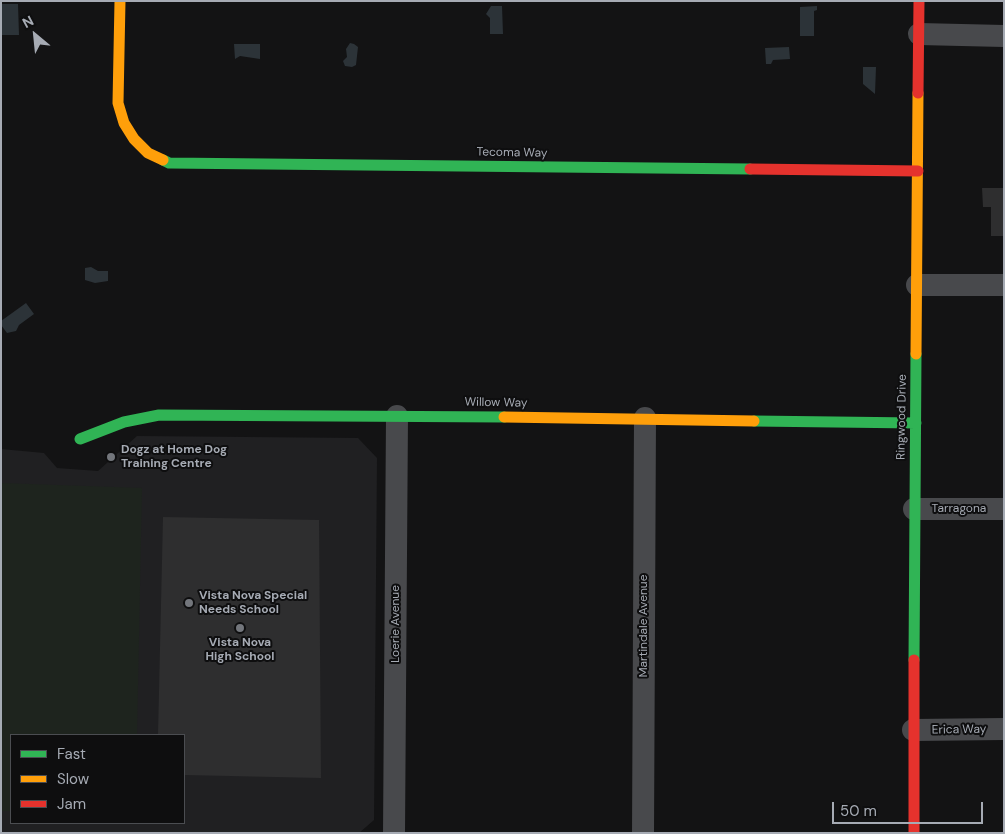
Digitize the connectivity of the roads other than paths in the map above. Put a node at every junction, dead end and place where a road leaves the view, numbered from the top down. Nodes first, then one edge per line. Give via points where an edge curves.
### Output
1 (120, 1) edge
2 (919, 1) edge
3 (919, 34) junction
4 (1004, 36) edge
5 (918, 171) junction
6 (916, 285) junction
7 (1004, 285) edge
8 (396, 416) junction
9 (645, 418) junction
10 (916, 422) junction
11 (80, 439) dead end
12 (914, 509) junction
13 (1004, 509) edge
14 (1004, 729) edge
15 (913, 730) junction
16 (394, 833) edge
17 (643, 833) edge
18 (914, 833) edge

1 - 5 street, Tecoma Way via 118,103 134,139 148,153 169,162
2 - 3 street, Ringwood Drive
3 - 4 street
3 - 5 street, Ringwood Drive
5 - 6 street, Ringwood Drive
6 - 7 street
6 - 10 street, Ringwood Drive
8 - 9 street, Willow Way
8 - 11 street, Willow Way via 159,415 124,422
8 - 16 street, Loerie Avenue
9 - 10 street, Willow Way
9 - 17 street, Martindale Avenue
10 - 12 street, Ringwood Drive
12 - 13 street, Tarragona
12 - 15 street, Ringwood Drive
14 - 15 street, Erica Way
15 - 18 street, Ringwood Drive

